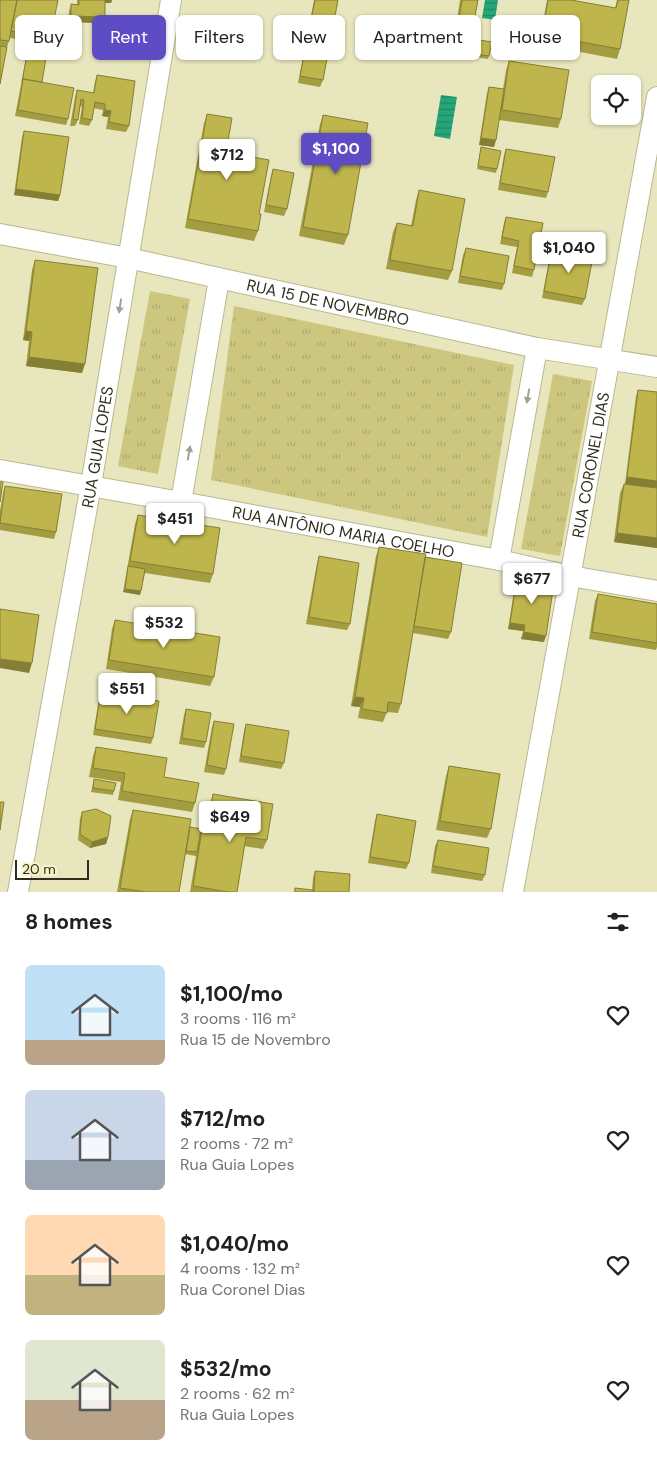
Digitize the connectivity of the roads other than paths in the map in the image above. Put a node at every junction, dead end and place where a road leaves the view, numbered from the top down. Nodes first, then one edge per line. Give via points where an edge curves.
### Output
1 (171, 0) edge
2 (657, 97) edge
3 (0, 234) edge
4 (128, 258) junction
5 (219, 279) junction
6 (537, 348) junction
7 (610, 360) junction
8 (657, 367) edge
9 (0, 470) edge
10 (91, 485) junction
11 (181, 502) junction
12 (499, 560) junction
13 (570, 576) junction
14 (657, 591) edge
15 (18, 892) edge
16 (513, 892) edge

1 - 4 street, RUA GUIA LOPES
2 - 7 street, RUA CORONEL DIAS
3 - 4 street, RUA 15 DE NOVEMBRO
4 - 5 street, RUA 15 DE NOVEMBRO
4 -> 10 street, RUA GUIA LOPES
5 - 6 street, RUA 15 DE NOVEMBRO
11 -> 5 street
6 - 7 street, RUA 15 DE NOVEMBRO
6 -> 12 street
7 - 8 street, RUA 15 DE NOVEMBRO
7 - 13 street, RUA CORONEL DIAS
9 - 10 street, RUA ANTÔNIO MARIA COELHO
10 - 11 street, RUA ANTÔNIO MARIA COELHO
10 - 15 street, RUA GUIA LOPES
11 - 12 street, RUA ANTÔNIO MARIA COELHO
12 - 13 street, RUA ANTÔNIO MARIA COELHO
13 - 14 street, RUA ANTÔNIO MARIA COELHO
13 - 16 street, RUA CORONEL DIAS

